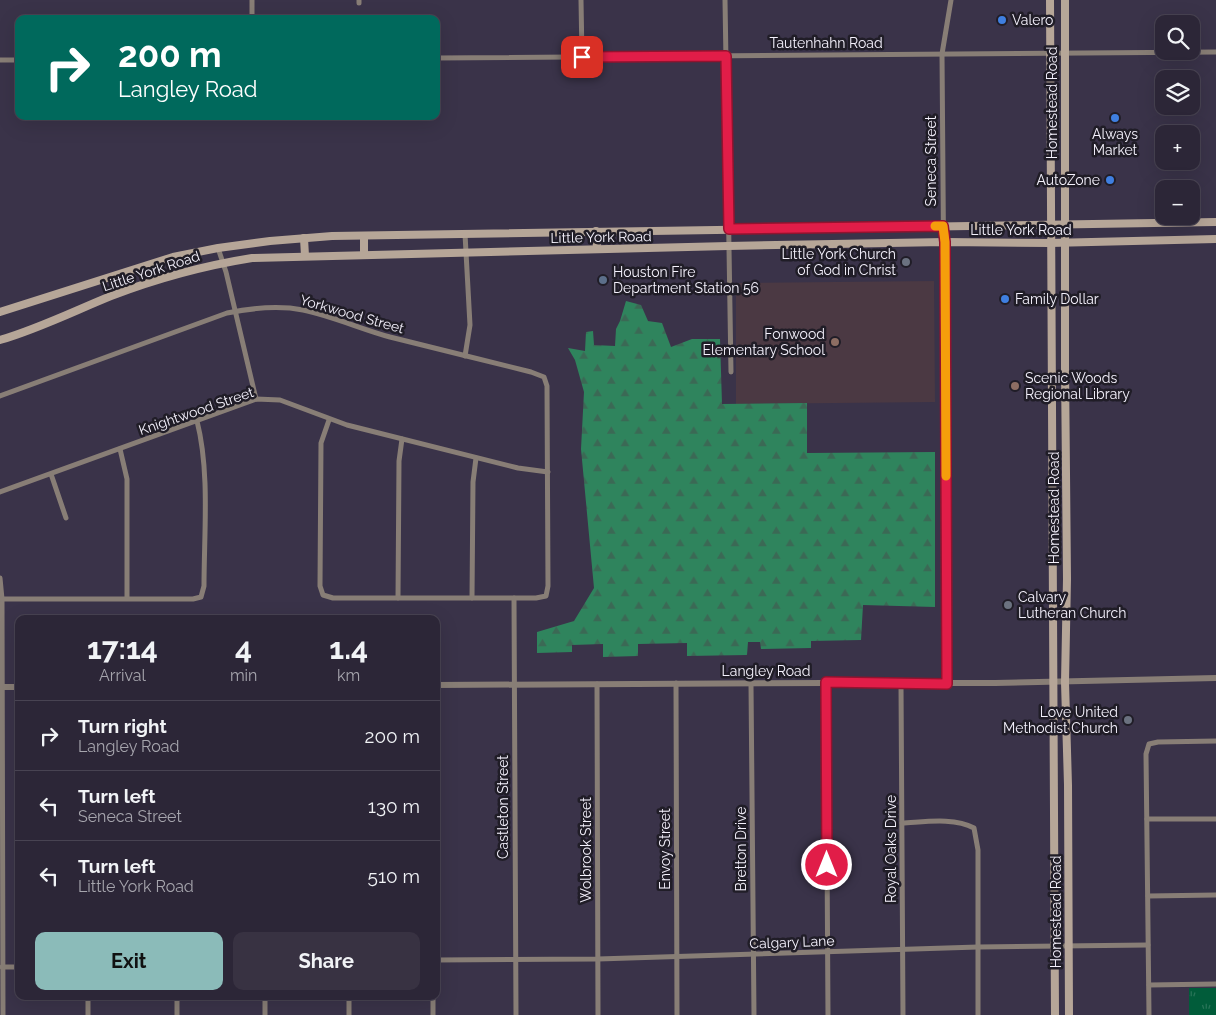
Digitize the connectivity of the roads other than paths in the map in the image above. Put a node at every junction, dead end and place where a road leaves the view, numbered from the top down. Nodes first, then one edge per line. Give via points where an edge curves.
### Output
1 (252, 0) edge
2 (582, 0) edge
3 (725, 0) edge
4 (951, 0) edge
5 (1050, 0) edge
6 (1065, 0) edge
7 (252, 15) edge
8 (1050, 52) junction
9 (1064, 52) junction
10 (1216, 52) edge
11 (942, 54) junction
12 (726, 56) junction
13 (582, 57) junction
14 (440, 58) edge
15 (0, 60) edge
16 (15, 60) edge
17 (1200, 222) edge
18 (1216, 222) edge
19 (1155, 223) edge
20 (1051, 225) junction
21 (1065, 225) junction
22 (1180, 225) edge
23 (943, 226) junction
24 (729, 229) junction
25 (623, 231) junction
26 (596, 232) junction
27 (465, 234) junction
28 (364, 236) junction
29 (304, 238) junction
30 (1216, 239) edge
31 (1180, 240) junction
32 (945, 242) junction
33 (1065, 242) junction
34 (1050, 243) junction
35 (728, 246) junction
36 (218, 248) junction
37 (597, 249) junction
38 (623, 249) junction
39 (466, 252) junction
40 (364, 255) junction
41 (304, 256) junction
42 (224, 262) junction
43 (235, 311) junction
44 (0, 312) edge
45 (0, 340) edge
46 (465, 356) junction
47 (1052, 368) junction
48 (1065, 368) junction
49 (731, 372) dead end
50 (0, 396) edge
51 (256, 399) junction
52 (329, 420) junction
53 (196, 421) junction
54 (402, 439) junction
55 (120, 449) junction
56 (476, 458) junction
57 (548, 472) junction
58 (51, 474) junction
59 (0, 492) edge
60 (66, 518) dead end
61 (0, 578) edge
62 (1067, 579) junction
63 (1053, 580) junction
64 (127, 598) junction
65 (398, 598) junction
66 (472, 598) junction
67 (514, 598) junction
68 (2, 599) junction
69 (1216, 678) edge
70 (826, 682) junction
71 (1054, 682) junction
72 (1065, 682) junction
73 (676, 683) junction
74 (597, 684) junction
75 (751, 684) junction
76 (901, 684) junction
77 (947, 684) junction
78 (440, 685) edge
79 (514, 685) junction
80 (1, 687) edge
81 (15, 687) edge
82 (1216, 741) edge
83 (1054, 785) junction
84 (1068, 785) junction
85 (1147, 819) junction
86 (1216, 819) edge
87 (902, 823) junction
88 (1068, 846) junction
89 (1054, 847) junction
90 (1216, 895) edge
91 (1148, 896) junction
92 (1148, 945) junction
93 (978, 946) junction
94 (1055, 946) junction
95 (1068, 946) junction
96 (903, 949) junction
97 (828, 951) junction
98 (753, 955) junction
99 (677, 956) junction
100 (515, 959) junction
101 (598, 959) junction
102 (440, 960) edge
103 (2, 967) edge
104 (15, 967) edge
105 (1216, 984) edge
106 (1149, 985) junction
107 (88, 1000) edge
108 (177, 1000) edge
109 (264, 1000) edge
110 (349, 1000) edge
111 (433, 1000) edge
112 (3, 1015) edge
113 (88, 1015) edge
114 (177, 1015) edge
115 (265, 1015) edge
116 (350, 1015) edge
117 (433, 1015) edge
118 (516, 1015) edge
119 (598, 1015) edge
120 (677, 1015) edge
121 (754, 1015) edge
122 (828, 1015) edge
123 (903, 1015) edge
124 (978, 1015) edge
125 (1055, 1015) edge
126 (1069, 1015) edge
127 (1149, 1015) edge

1 - 7 street
2 - 13 street
3 - 12 street
4 - 11 street, Seneca Street
5 - 8 main road, Homestead Road
6 - 9 main road, Homestead Road
8 - 9 street, Tautenhahn Road
8 - 11 street, Tautenhahn Road
8 - 20 main road, Homestead Road
9 - 10 street, Tautenhahn Road
9 - 21 main road, Homestead Road
11 - 12 street, Tautenhahn Road
11 - 23 street, Seneca Street
12 - 13 street, Tautenhahn Road
12 - 24 street
13 - 14 street, Tautenhahn Road
15 - 16 street
17 - 18 main road, Little York Road
19 - 21 main road, Little York Road
20 - 21 main road, Little York Road
20 - 23 main road, Little York Road
20 - 34 main road, Homestead Road
21 - 33 main road, Homestead Road
22 - 31 main road
23 - 24 main road, Little York Road
23 - 32 street, Seneca Street
24 - 25 main road, Little York Road
24 - 35 street
25 - 26 main road, Little York Road
25 - 38 main road
26 - 27 main road, Little York Road
26 - 37 main road
27 - 28 main road, Little York Road
27 - 39 street
28 - 29 main road, Little York Road
28 - 40 main road
29 - 36 main road, Little York Road
29 - 41 main road
30 - 31 main road, Little York Road
31 - 33 main road, Little York Road
32 - 34 main road, Little York Road
32 - 35 main road, Little York Road
32 - 77 street, Seneca Street
33 - 34 main road, Little York Road
33 - 48 main road, Homestead Road
34 - 47 main road, Homestead Road
35 - 38 main road, Little York Road
35 - 49 street
36 - 42 street
36 - 44 main road, Little York Road via 173,257
37 - 38 main road, Little York Road
37 - 39 main road, Little York Road
39 - 40 main road, Little York Road
39 - 46 street via 470,325
40 - 41 main road, Little York Road
41 - 42 main road, Little York Road
42 - 43 street
42 - 45 main road, Little York Road via 139,286
43 - 46 street, Yorkwood Street via 269,307 302,309
43 - 50 street, Yorkwood Street
43 - 51 street
46 - 57 street, Yorkwood Street via 544,377
47 - 48 main road
47 - 63 main road, Homestead Road
48 - 62 main road, Homestead Road
51 - 52 street, Knightwood Street via 280,400
51 - 53 street, Knightwood Street
52 - 54 street, Knightwood Street
52 - 65 street via 322,443 320,586 323,595 333,598
53 - 55 street, Knightwood Street
53 - 64 street via 202,440 204,466 204,586 201,597
54 - 56 street, Knightwood Street
54 - 65 street
55 - 58 street, Knightwood Street
55 - 64 street via 127,479
56 - 57 street, Knightwood Street
56 - 66 street
57 - 67 street via 546,596
58 - 59 street, Knightwood Street
58 - 60 street
61 - 68 street
62 - 63 main road
62 - 72 main road, Homestead Road
63 - 71 main road, Homestead Road
64 - 68 street
65 - 66 street
66 - 67 street
67 - 79 street, Castleton Street
68 - 80 street
69 - 72 street, Langley Road
70 - 75 street, Langley Road
70 - 76 street, Langley Road
70 - 97 street
71 - 72 street, Langley Road
71 - 77 street, Langley Road
71 - 83 main road, Homestead Road
72 - 84 main road, Homestead Road
73 - 74 street, Langley Road
73 - 75 street, Langley Road
73 - 99 street, Envoy Street
74 - 79 street, Langley Road
74 - 101 street, Wolbrook Street
75 - 98 street, Bretton Drive
76 - 77 street, Langley Road
76 - 87 street, Royal Oaks Drive
78 - 79 street, Langley Road
79 - 100 street, Castleton Street
80 - 81 street
80 - 103 street
82 - 85 street via 1149,744 1146,754
83 - 84 main road
83 - 89 main road, Homestead Road
84 - 88 main road, Homestead Road
85 - 86 street
85 - 91 street
87 - 93 street via 951,822 974,828 978,850
87 - 96 street, Royal Oaks Drive
88 - 89 main road
88 - 95 main road, Homestead Road
89 - 94 main road, Homestead Road
90 - 91 street
91 - 92 street
92 - 95 street, Calgary Lane
92 - 106 street
93 - 94 street, Calgary Lane
93 - 96 street, Calgary Lane
93 - 124 street
94 - 95 street, Calgary Lane
94 - 125 main road, Homestead Road
95 - 126 main road, Homestead Road
96 - 97 street, Calgary Lane
96 - 123 street, Royal Oaks Drive
97 - 98 street, Calgary Lane
97 - 122 street
98 - 99 street, Calgary Lane
98 - 121 street, Bretton Drive
99 - 101 street, Calgary Lane
99 - 120 street, Envoy Street
100 - 101 street, Calgary Lane
100 - 102 street, Calgary Lane
100 - 118 street, Castleton Street
101 - 119 street, Wolbrook Street
103 - 104 street
103 - 112 street
105 - 106 street
106 - 127 street
107 - 113 street
108 - 114 street
109 - 115 street
110 - 116 street
111 - 117 street

